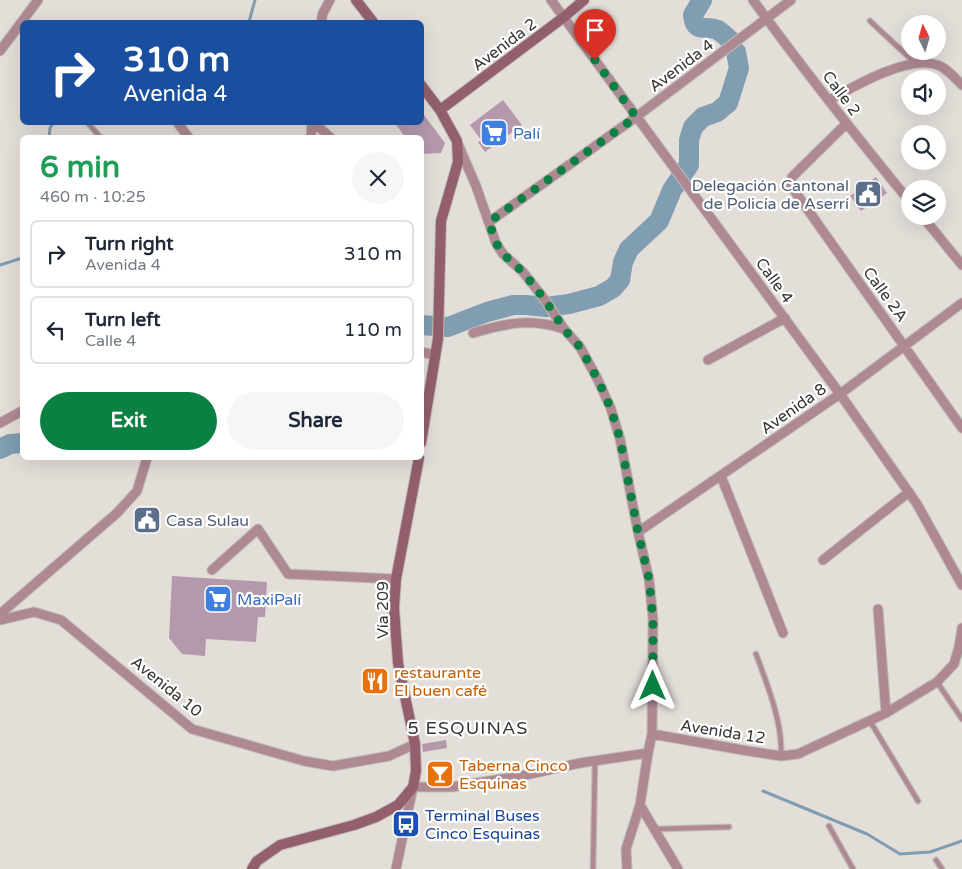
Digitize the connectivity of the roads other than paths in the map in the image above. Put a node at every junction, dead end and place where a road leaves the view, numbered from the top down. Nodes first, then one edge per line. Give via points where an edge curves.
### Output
1 (38, 0) edge
2 (330, 0) edge
3 (356, 0) edge
4 (551, 0) edge
5 (584, 0) edge
6 (753, 0) edge
7 (791, 0) edge
8 (564, 17) junction
9 (767, 19) junction
10 (23, 20) edge
11 (321, 20) edge
12 (371, 20) edge
13 (870, 21) dead end
14 (20, 24) edge
15 (0, 51) edge
16 (916, 64) junction
17 (962, 85) edge
18 (424, 89) edge
19 (830, 100) junction
20 (440, 110) junction
21 (636, 117) junction
22 (846, 124) junction
23 (90, 125) edge
24 (316, 125) edge
25 (98, 135) edge
26 (328, 135) edge
27 (457, 141) junction
28 (901, 191) edge
29 (489, 222) junction
30 (929, 225) edge
31 (962, 265) edge
32 (962, 303) edge
33 (784, 318) junction
34 (564, 329) junction
35 (473, 333) dead end
36 (904, 346) junction
37 (424, 353) edge
38 (435, 355) junction
39 (708, 360) dead end
40 (840, 394) junction
41 (20, 412) edge
42 (0, 424) edge
43 (424, 425) edge
44 (962, 428) edge
45 (146, 460) edge
46 (419, 460) edge
47 (722, 476) junction
48 (909, 492) junction
49 (638, 532) junction
50 (823, 560) dead end
51 (212, 570) dead end
52 (396, 578) junction
53 (962, 585) edge
54 (878, 609) dead end
55 (0, 614) edge
56 (0, 620) edge
57 (962, 628) edge
58 (783, 633) dead end
59 (756, 654) dead end
60 (937, 682) junction
61 (886, 713) junction
62 (962, 719) edge
63 (870, 721) junction
64 (652, 734) junction
65 (415, 744) junction
66 (648, 754) junction
67 (781, 756) junction
68 (595, 761) junction
69 (413, 787) junction
70 (918, 801) dead end
71 (640, 806) junction
72 (829, 826) dead end
73 (729, 827) dead end
74 (654, 829) junction
75 (936, 860) dead end
76 (252, 869) edge
77 (396, 869) edge
78 (593, 869) edge
79 (627, 869) edge
80 (678, 869) edge
81 (853, 869) edge
82 (942, 869) edge

1 - 10 street
2 - 11 street
3 - 12 main road
4 - 8 street, Calle 4
5 - 8 main road, Avenida 2
6 - 9 street, Calle 2
7 - 9 street, Avenida 4
8 - 20 main road, Avenida 2
8 - 21 street, Calle 4
9 - 19 street, Calle 2
9 - 21 street, Avenida 4
13 - 16 lane
14 - 15 street
16 - 17 street via 942,67
16 - 19 street via 866,79
18 - 20 main road
19 - 22 street, Calle 2
20 - 27 main road
21 - 29 street, Avenida 4
21 - 33 street, Calle 4
22 - 28 street, Calle 2
22 - 36 street, Calle 2A via 792,177 791,186
23 - 25 lane
24 - 26 street
27 - 29 street
27 - 38 main road via 458,162 441,221
29 - 34 street via 503,254 523,272
30 - 31 street
32 - 36 street, Avenida 8
33 - 39 street
33 - 40 street, Calle 4
34 - 35 street via 536,322 520,322
34 - 49 street via 580,347 611,409
36 - 40 street, Avenida 8
36 - 44 street, Calle 2A
37 - 38 street
38 - 43 main road
40 - 47 street, Avenida 8
40 - 48 street, Calle 4
41 - 42 street
45 - 55 street via 137,491 117,513
46 - 52 main road, Vía 209
47 - 49 street, Avenida 8
47 - 58 street
48 - 50 street
48 - 53 street, Calle 4
49 - 64 street via 649,579 653,619
51 - 52 street via 258,529 288,574
52 - 65 main road, Vía 209 via 394,608 398,663
54 - 61 street
56 - 65 street, Avenida 10 via 34,612 61,620 192,729 304,761 334,766 389,756
57 - 60 street, Avenida 12 via 954,664
59 - 67 lane via 777,720
60 - 61 street, Avenida 12
60 - 62 lane
61 - 63 street, Avenida 12
63 - 67 street, Avenida 12 via 798,754
63 - 70 lane
64 - 66 street
64 - 67 street, Avenida 12
65 - 69 main road, Vía 209
66 - 68 street
66 - 71 street
68 - 69 street via 452,787
68 - 78 lane
69 - 76 main road via 398,805 376,817 280,845 257,861
69 - 77 street
71 - 74 street
71 - 79 street via 626,849
72 - 81 lane
73 - 74 lane
74 - 80 street
75 - 82 lane

